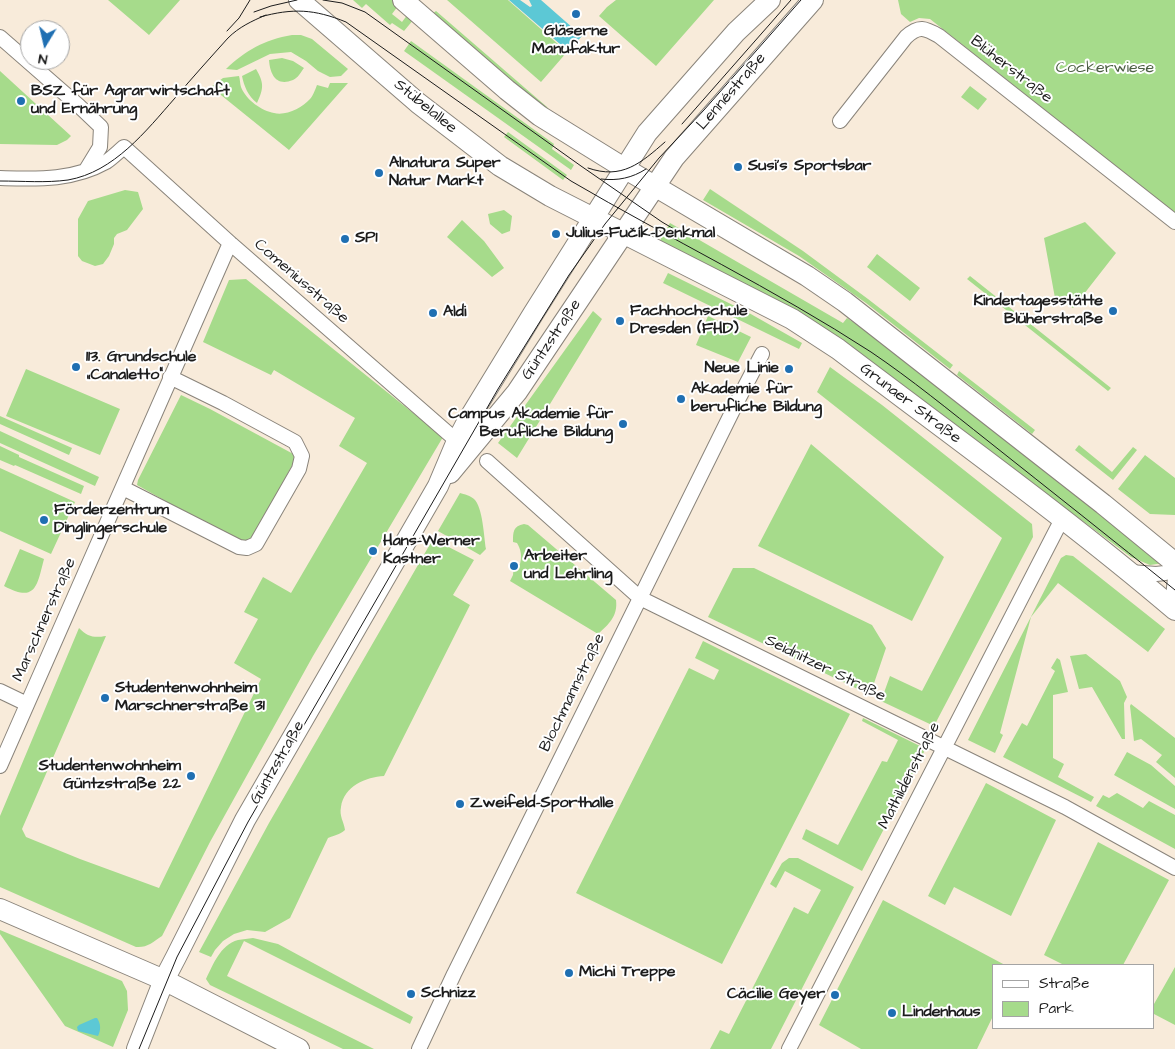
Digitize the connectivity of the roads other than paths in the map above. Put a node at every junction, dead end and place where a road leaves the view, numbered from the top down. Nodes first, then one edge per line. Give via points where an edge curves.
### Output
1 (300, 0) edge
2 (403, 0) edge
3 (770, 0) edge
4 (813, 0) edge
5 (0, 37) edge
6 (840, 121) dead end
7 (624, 168) junction
8 (85, 171) junction
9 (0, 178) edge
10 (654, 186) junction
11 (594, 218) junction
12 (1175, 222) edge
13 (623, 234) junction
14 (230, 243) junction
15 (762, 354) dead end
16 (170, 378) junction
17 (457, 441) junction
18 (487, 461) dead end
19 (438, 486) junction
20 (123, 488) junction
21 (1062, 519) junction
22 (1175, 563) edge
23 (1175, 568) edge
24 (1129, 572) junction
25 (1175, 578) edge
26 (640, 598) junction
27 (1173, 608) edge
28 (0, 691) edge
29 (27, 704) junction
30 (944, 747) junction
31 (0, 766) edge
32 (1175, 868) edge
33 (0, 909) edge
34 (164, 980) junction
35 (137, 1049) edge
36 (299, 1049) edge
37 (419, 1049) edge
38 (789, 1049) edge

1 - 11 main road, Stübelallee via 418,103 500,166
2 - 7 main road via 540,116
3 - 7 main road via 736,32 652,127
4 - 10 main road, Lennéstraße via 674,158
5 - 8 street via 101,127 100,147
6 - 12 street, Blüherstraße via 906,37 912,31 926,29
7 - 10 main road
7 - 11 main road, Güntzstraße
8 - 9 street via 51,178
8 - 14 street, Comeniusstraße via 107,161 124,148
10 - 13 main road, Güntzstraße
10 - 22 main road via 808,276 845,302
11 - 13 main road, Grunaer Straße
11 - 17 main road, Güntzstraße
13 - 19 main road, Güntzstraße via 517,392
13 - 21 main road, Grunaer Straße via 813,332
14 - 16 street, Marschnerstraße
14 - 17 street, Comeniusstraße
15 - 26 street, Blochmannstraße
16 - 20 street, Marschnerstraße
16 - 20 street via 223,402 295,442 302,456 299,470 256,544 247,548
17 - 19 main road, Güntzstraße
18 - 26 street, Seidnitzer Straße
19 - 34 main road, Güntzstraße via 245,820
20 - 29 street, Marschnerstraße
21 - 24 main road, Grunaer Straße
21 - 30 street, Mathildenstraße
23 - 24 street via 1156,574
24 - 27 main road, Grunaer Straße
25 - 27 street
26 - 30 street, Seidnitzer Straße
26 - 37 street, Blochmannstraße
28 - 29 street
29 - 31 street, Marschnerstraße
30 - 32 street, Seidnitzer Straße via 1065,807
30 - 38 street, Mathildenstraße
33 - 34 main road
34 - 35 main road, Güntzstraße
34 - 36 main road

